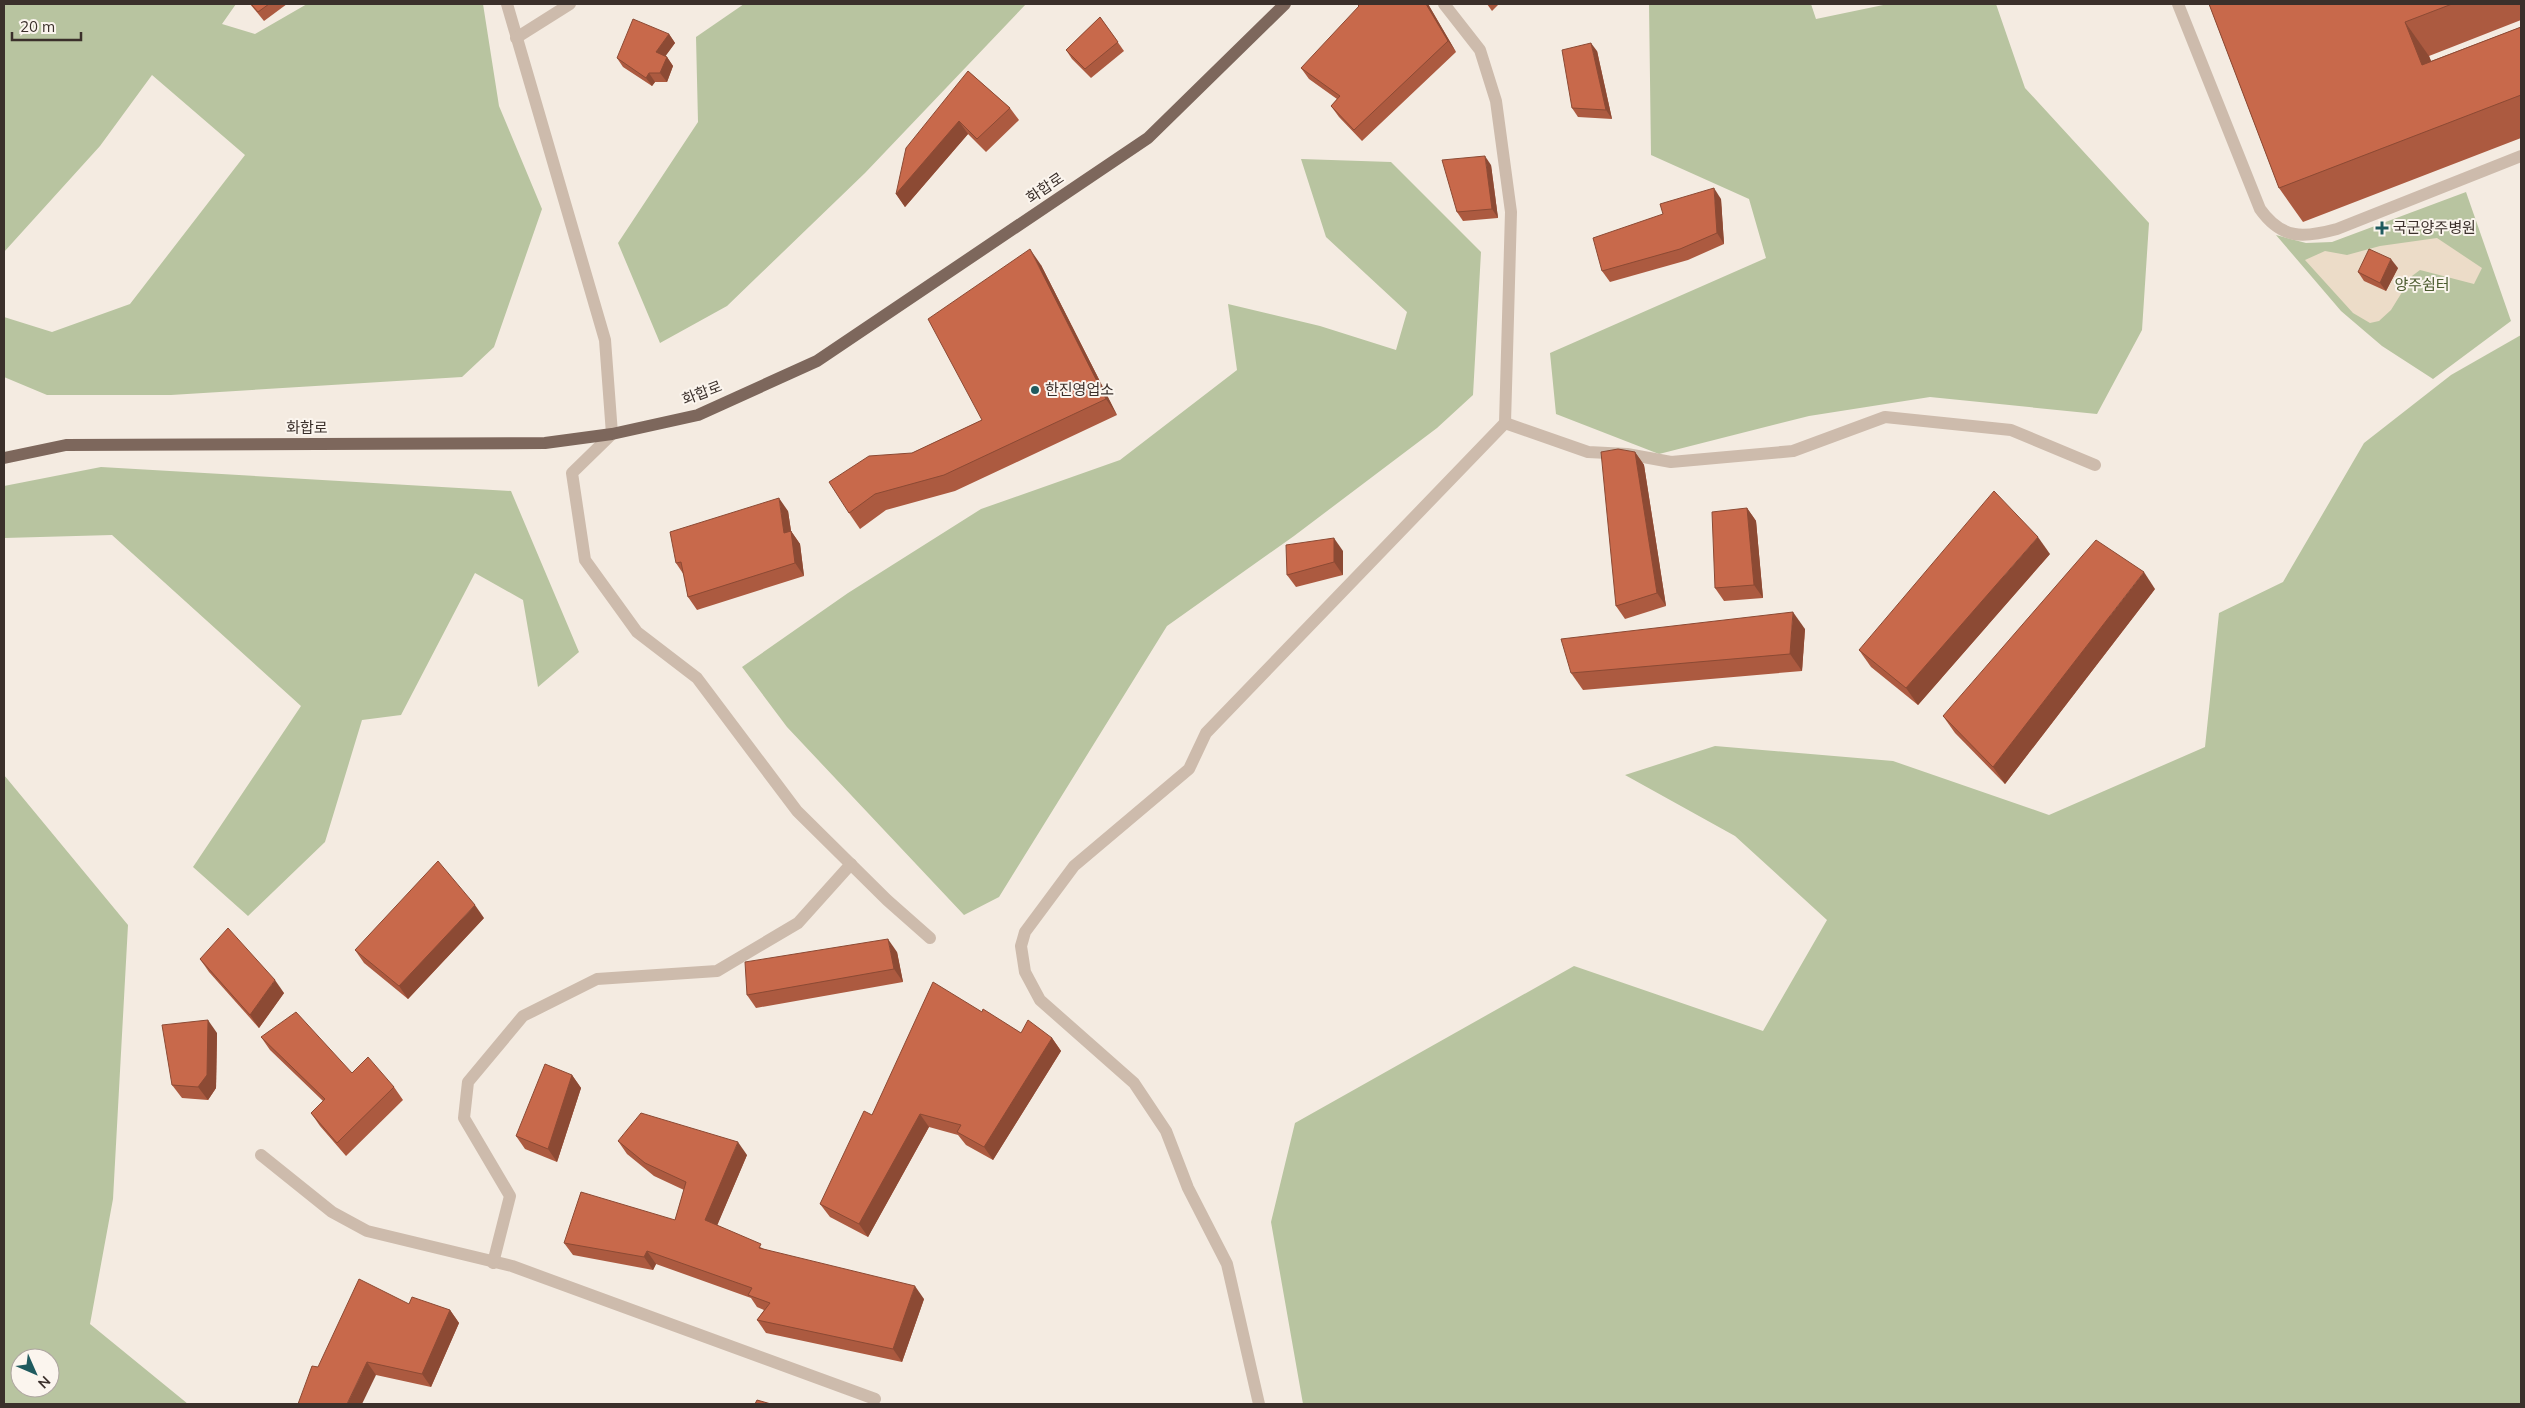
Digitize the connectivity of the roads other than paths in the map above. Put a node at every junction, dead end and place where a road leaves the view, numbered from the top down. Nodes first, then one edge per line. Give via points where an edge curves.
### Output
1 (507, 4) edge
2 (570, 4) edge
3 (1285, 4) edge
4 (1444, 4) edge
5 (2178, 4) edge
6 (516, 38) junction
7 (2521, 156) edge
8 (1505, 423) junction
9 (612, 434) junction
10 (4, 458) edge
11 (2095, 465) dead end
12 (851, 864) junction
13 (930, 938) dead end
14 (261, 1155) dead end
15 (493, 1263) junction
16 (874, 1399) dead end
17 (1259, 1404) edge

1 - 6 street
2 - 6 street
3 - 9 main road, 화합로 via 1148,138 816,361 698,415
4 - 8 street via 1480,50 1496,100 1511,212
5 - 7 street via 2260,209 2286,233 2316,234 2337,229
6 - 9 street via 605,340
8 - 11 street via 1588,452 1627,454 1671,462 1793,451 1885,417 2011,430
8 - 17 street via 1236,700 1206,733 1189,769 1074,866 1025,932 1020,946 1025,972 1040,1000 1134,1083 1166,1131 1188,1188 1227,1264
9 - 10 main road, 화합로 via 545,443 66,445
9 - 12 street via 572,473 585,560 637,632 698,678 798,811
12 - 13 street
12 - 15 street via 798,923 717,971 596,979 523,1016 468,1082 464,1118 510,1196
14 - 15 street via 332,1212 367,1231
15 - 16 street via 512,1266

